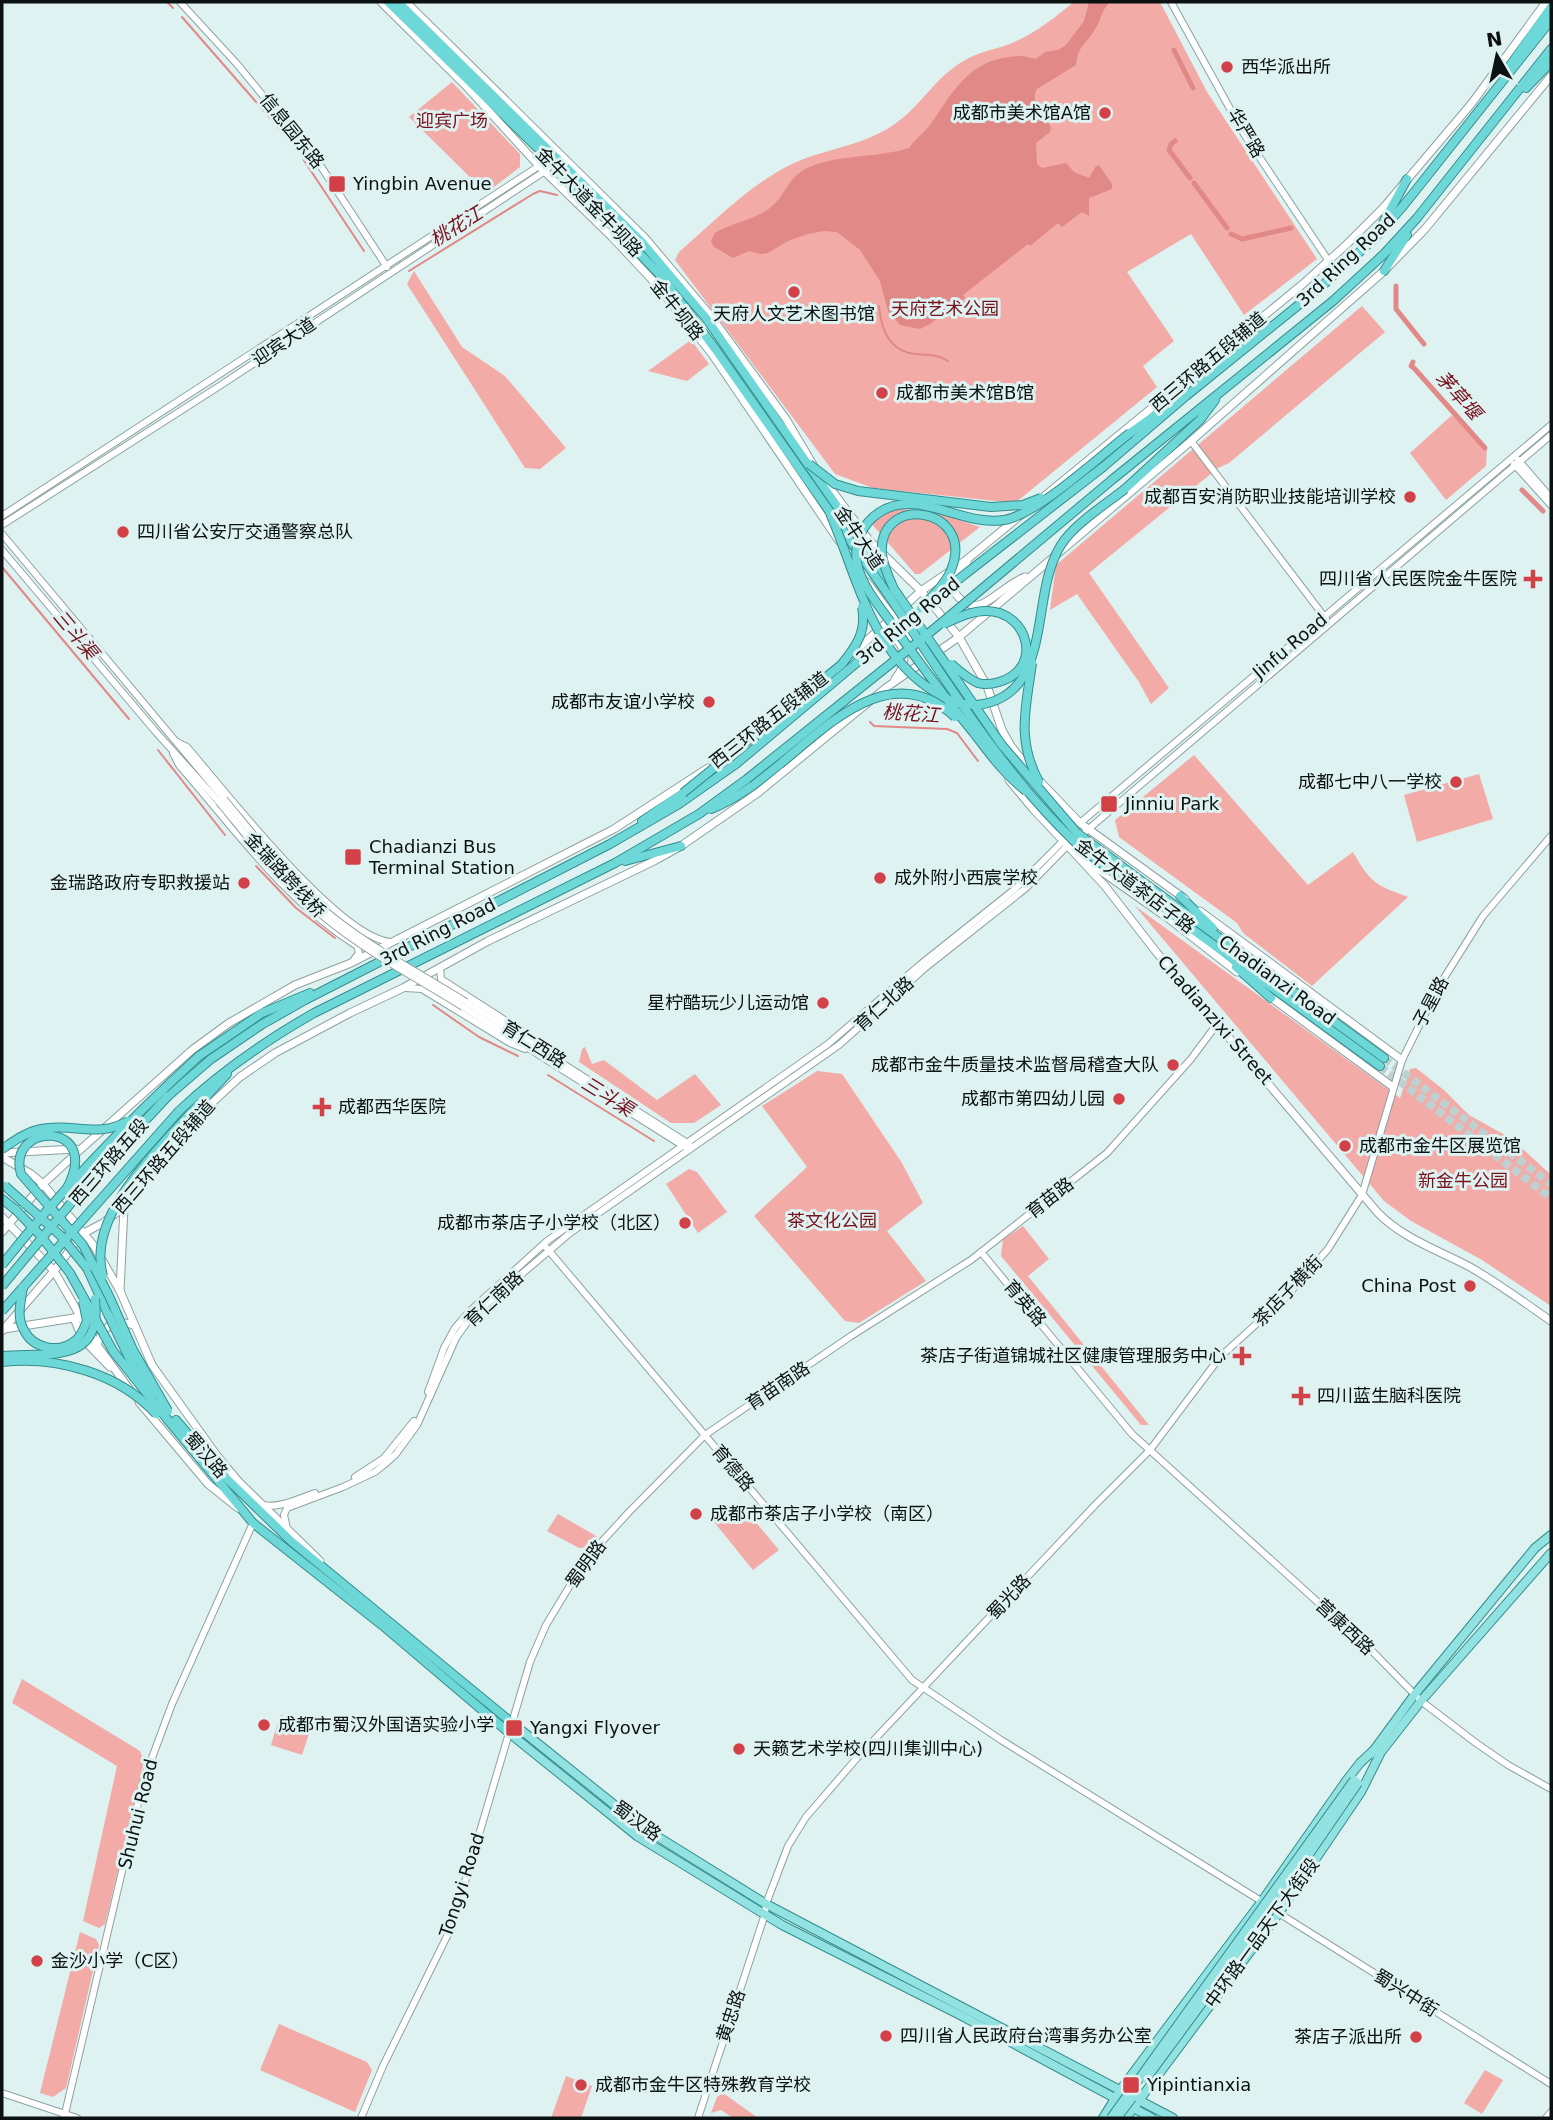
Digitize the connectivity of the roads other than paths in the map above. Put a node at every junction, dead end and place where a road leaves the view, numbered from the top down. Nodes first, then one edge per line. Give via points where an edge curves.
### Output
1 (180, 2) edge
2 (381, 2) edge
3 (388, 2) edge
4 (398, 2) edge
5 (406, 2) edge
6 (1171, 2) edge
7 (1546, 2) edge
8 (1551, 7) edge
9 (1551, 20) edge
10 (1551, 49) edge
11 (1550, 64) edge
12 (1551, 75) edge
13 (1488, 100) junction
14 (1501, 113) junction
15 (555, 156) junction
16 (542, 168) junction
17 (1407, 179) junction
18 (1417, 218) junction
19 (1375, 238) junction
20 (663, 259) junction
21 (1328, 260) junction
22 (387, 268) junction
23 (1384, 271) junction
24 (667, 272) junction
25 (710, 315) junction
26 (696, 323) junction
27 (712, 327) junction
28 (701, 341) junction
29 (1223, 390) junction
30 (1186, 396) junction
31 (775, 417) joint
32 (766, 423) joint
33 (1551, 425) edge
34 (1551, 435) edge
35 (1191, 441) junction
36 (1515, 461) junction
37 (809, 464) junction
38 (1057, 491) junction
39 (1551, 498) edge
40 (1551, 505) edge
41 (830, 513) junction
42 (2, 516) edge
43 (2, 525) edge
44 (2, 534) edge
45 (2, 550) edge
46 (974, 553) junction
47 (1034, 573) junction
48 (894, 589) junction
49 (921, 591) junction
50 (860, 593) junction
51 (921, 608) junction
52 (893, 619) junction
53 (1327, 620) junction
54 (934, 629) junction
55 (959, 637) junction
56 (872, 638) junction
57 (1034, 649) junction
58 (944, 658) junction
59 (924, 659) junction
60 (934, 662) joint
61 (938, 680) joint
62 (887, 687) junction
63 (975, 736) junction
64 (171, 743) junction
65 (1026, 791) junction
66 (1047, 797) junction
67 (699, 814) junction
68 (1080, 823) junction
69 (1090, 829) junction
70 (1551, 836) edge
71 (610, 844) junction
72 (1065, 844) junction
73 (681, 845) junction
74 (615, 863) junction
75 (1133, 881) junction
76 (1180, 895) junction
77 (1198, 932) junction
78 (392, 943) junction
79 (1233, 947) junction
80 (351, 963) junction
81 (440, 968) junction
82 (403, 988) junction
83 (326, 989) junction
84 (1271, 998) junction
85 (465, 1005) joint
86 (1217, 1024) junction
87 (536, 1050) junction
88 (242, 1058) junction
89 (1402, 1060) junction
90 (1382, 1062) joint
91 (1393, 1087) junction
92 (168, 1096) joint
93 (179, 1111) joint
94 (137, 1116) junction
95 (687, 1146) junction
96 (80, 1149) junction
97 (2, 1153) edge
98 (2, 1184) edge
99 (43, 1184) junction
100 (66, 1190) junction
101 (1362, 1195) junction
102 (2, 1199) edge
103 (2, 1205) edge
104 (124, 1207) junction
105 (20, 1208) junction
106 (2, 1217) edge
107 (9, 1223) junction
108 (2, 1233) edge
109 (82, 1234) junction
110 (546, 1248) junction
111 (12, 1251) junction
112 (981, 1252) junction
113 (2, 1257) edge
114 (2, 1265) edge
115 (87, 1268) junction
116 (54, 1271) junction
117 (70, 1273) junction
118 (24, 1285) junction
119 (2, 1286) edge
120 (120, 1292) junction
121 (109, 1296) junction
122 (2, 1311) edge
123 (77, 1317) junction
124 (1551, 1321) edge
125 (133, 1325) junction
126 (3, 1330) edge
127 (851, 1336) joint
128 (97, 1345) junction
129 (2, 1356) edge
130 (2, 1362) edge
131 (117, 1374) junction
132 (169, 1419) junction
133 (705, 1436) junction
134 (1150, 1450) junction
135 (260, 1504) junction
136 (1095, 1505) joint
137 (250, 1519) junction
138 (287, 1529) junction
139 (1551, 1535) edge
140 (1551, 1553) edge
141 (332, 1575) junction
142 (923, 1689) junction
143 (1418, 1697) junction
144 (511, 1722) junction
145 (508, 1732) junction
146 (1378, 1750) junction
147 (1356, 1782) junction
148 (1551, 1789) edge
149 (1262, 1901) junction
150 (766, 1904) junction
151 (1279, 1913) junction
152 (765, 1914) junction
153 (1551, 2084) edge
154 (1121, 2089) junction
155 (2, 2093) edge
156 (1115, 2099) junction
157 (1139, 2100) junction
158 (1132, 2109) junction
159 (1551, 2112) edge
160 (65, 2116) edge
161 (77, 2118) edge
162 (361, 2118) edge
163 (698, 2118) edge
164 (1103, 2118) edge
165 (1111, 2118) edge
166 (1117, 2118) edge
167 (1126, 2118) edge
168 (1152, 2118) edge
169 (1173, 2118) edge
170 (1546, 2118) edge

1 - 22 street, 信息园东路 via 320,165
2 - 16 main road, 金牛坝路
3 - 15 highway, 金牛大道金牛坝路
4 - 15 highway, 金牛大道金牛坝路
5 - 15 main road, 金牛坝路
6 - 21 street, 华严路 via 1244,134
7 - 17 main road, 西三环路五段辅道 via 1472,103
8 - 13 highway
9 - 13 highway, 3rd Ring Road
10 - 14 highway, 3rd Ring Road
11 - 14 highway
12 - 23 main road, 西三环路五段辅道 via 1425,229
13 - 19 highway, 3rd Ring Road
14 - 18 highway, 3rd Ring Road
15 - 16 street, 迎宾大道
15 - 20 main road, 金牛坝路
15 - 24 highway, 金牛大道金牛坝路 via 642,241
15 - 26 highway, 金牛大道金牛坝路 via 662,277
16 - 22 street, 迎宾大道
16 - 28 main road, 金牛坝路 via 656,284
17 - 19 highway
17 - 21 main road, 西三环路五段辅道
18 - 23 highway
18 - 29 highway, 3rd Ring Road via 1333,301
19 - 30 highway, 3rd Ring Road
20 - 24 main road
20 - 25 main road, 金牛坝路
21 - 46 main road, 西三环路五段辅道
22 - 42 street, 迎宾大道
22 - 43 street, 迎宾大道 via 221,385
23 - 35 main road, 西三环路五段辅道
24 - 27 highway, 金牛大道金牛坝路
25 - 27 main road
25 - 49 main road, 金牛坝路 via 869,540
26 - 28 main road
26 - 32 highway, 金牛大道金牛坝路
27 - 31 highway, 金牛大道金牛坝路
28 - 52 main road, 金牛坝路
29 - 54 highway, 3rd Ring Road, bridge
29 - 57 highway, bridge via 1200,421 1063,543 1050,573
30 - 38 highway, bridge via 1129,433
30 - 51 highway, 3rd Ring Road, bridge via 1103,467
31 - 37 highway, 金牛大道
32 - 41 highway, 金牛大道
33 - 36 street, Jinfu Road
34 - 36 street, Jinfu Road
35 - 47 main road, 西三环路五段辅道
35 - 53 street
36 - 39 street
36 - 40 street
36 - 53 street, Jinfu Road
37 - 38 highway, bridge via 845,488 990,507 1023,505
37 - 48 highway, 金牛大道, bridge
38 - 63 highway, bridge via 1019,516 990,522 926,506 896,505 870,519 859,538 857,566 865,585
41 - 50 highway, bridge
41 - 60 highway, 金牛大道, bridge
44 - 64 street
45 - 64 street
46 - 47 main road via 953,588 974,606
46 - 49 main road, 西三环路五段辅道
47 - 55 main road, 西三环路五段辅道
48 - 51 highway, bridge via 881,554 886,532 907,515 919,513 941,520 950,532 954,559 942,586
48 - 58 highway, 金牛大道, bridge
49 - 52 main road, 西三环路五段辅道
49 - 55 main road, 金牛坝路
50 - 57 highway, bridge via 895,657 925,686 956,702 984,704 1006,695 1018,685
50 - 71 highway, bridge via 864,614 860,638 841,665 683,793
51 - 71 highway, 3rd Ring Road, bridge via 736,764
52 - 56 main road, 西三环路五段辅道
52 - 59 main road, 金牛坝路
53 - 68 street, Jinfu Road
53 - 69 street, Jinfu Road
54 - 58 highway, bridge via 975,612 1000,613 1018,626 1027,645 1015,675 992,685 967,678
54 - 67 highway, 3rd Ring Road, bridge
55 - 59 main road, 西三环路五段辅道
55 - 68 main road, 金牛坝路 via 1011,746
56 - 62 main road via 892,636 905,654 904,664
56 - 78 main road, 西三环路五段辅道 via 743,743 647,810
57 - 66 highway, bridge via 1024,734 1026,753
58 - 66 highway, 金牛大道茶店子路, bridge via 1002,744
59 - 61 street
59 - 62 main road, 西三环路五段辅道
60 - 65 highway, 金牛大道茶店子路, bridge
61 - 72 main road via 1008,779
62 - 73 main road, 西三环路五段辅道 via 759,792
63 - 65 highway, bridge via 1007,776
63 - 67 highway, bridge via 932,701 883,695 845,712 752,787
64 - 78 street via 187,747 290,867 330,905 377,941
64 - 80 street via 179,765 277,880 305,908 357,946 359,953
64 - 85 street, 金瑞路跨线桥, bridge via 321,906
65 - 75 highway, 金牛大道茶店子路, bridge via 1072,840
66 - 75 highway, 金牛大道茶店子路, bridge via 1077,833
67 - 74 highway, 3rd Ring Road
68 - 69 main road, 金牛坝路
68 - 72 main road, Jinfu Road
69 - 72 street, Jinfu Road
69 - 76 main road, 金牛坝路
70 - 89 street, 子星路 via 1464,944
71 - 83 highway, 3rd Ring Road
72 - 84 main road
72 - 86 main road, Chadianzixi Street
72 - 95 street, 育仁南路 via 828,1044
73 - 74 highway
73 - 81 main road, 西三环路五段辅道
74 - 88 highway, 3rd Ring Road via 314,1013
75 - 77 highway, 金牛大道茶店子路
75 - 79 highway, Chadianzi Road
76 - 79 highway
76 - 89 main road, 金牛坝路
77 - 84 highway
77 - 90 highway, 金牛大道茶店子路
78 - 80 main road, 西三环路五段辅道
79 - 90 highway, Chadianzi Road
80 - 96 main road, 西三环路五段辅道 via 295,985 229,1023
81 - 82 main road, 西三环路五段辅道
81 - 87 street via 441,979 531,1037
82 - 87 street via 422,989 510,1044
82 - 104 main road, 西三环路五段辅道 via 275,1053 240,1077 186,1127
83 - 92 highway, 3rd Ring Road via 261,1025
83 - 94 highway, bridge via 262,1013 199,1056
84 - 91 main road
85 - 87 street, 育仁西路
86 - 101 main road, Chadianzixi Street
86 - 112 street, 育苗路 via 1107,1153
87 - 95 street, 育仁西路
88 - 93 highway, 3rd Ring Road
88 - 121 highway, bridge via 150,1158 108,1220 100,1260
89 - 91 street, 子星路
91 - 101 street, 子星路
92 - 119 highway, 西三环路五段, bridge via 96,1173
93 - 118 highway, 西三环路五段, bridge
94 - 97 highway, bridge via 104,1131 38,1129
94 - 100 highway, bridge
95 - 110 street, 育仁南路
96 - 97 main road
96 - 99 main road, 西三环路五段辅道
97 - 99 main road
98 - 115 highway, bridge via 60,1235
99 - 105 main road, 西三环路五段辅道
99 - 109 main road
100 - 111 highway, bridge
100 - 121 highway, bridge via 77,1165 66,1140 48,1135 24,1147 18,1163 21,1174 83,1245
101 - 124 main road, Chadianzixi Street via 1389,1224 1473,1268
101 - 134 street, 茶店子横街 via 1317,1264 1220,1357
102 - 105 highway
103 - 105 highway
104 - 109 main road, 西三环路五段辅道
104 - 120 main road
105 - 107 main road, 西三环路五段辅道
105 - 117 highway, bridge
106 - 107 main road
107 - 108 main road, 西三环路五段辅道
107 - 116 main road
109 - 116 main road, 西三环路五段辅道
109 - 120 main road
110 - 133 street, 育德路
110 - 135 street via 455,1328 414,1421 373,1468 279,1505
110 - 138 street, 育仁南路 via 471,1317 444,1361 417,1425 396,1454 375,1472 287,1508
111 - 113 highway, bridge
111 - 114 highway, bridge
112 - 127 street, 育苗路
112 - 134 street, 育英路
115 - 129 highway, bridge via 96,1308 88,1339 52,1356
115 - 132 highway, bridge via 133,1366
116 - 123 main road
116 - 126 main road, 西三环路五段辅道
117 - 118 highway, bridge via 87,1321 76,1340 55,1348 42,1347 23,1329 19,1316
117 - 132 highway, bridge via 113,1351
118 - 122 highway, 西三环路五段, bridge
120 - 125 main road
121 - 132 highway, bridge
123 - 126 main road
123 - 128 main road
123 - 131 main road via 89,1349
125 - 128 main road via 110,1325 103,1329
125 - 135 main road via 152,1365 218,1457
127 - 133 street, 育苗南路
128 - 131 main road
130 - 132 highway, bridge via 59,1365 112,1380
131 - 137 main road via 208,1484
132 - 137 highway, 蜀汉路
132 - 141 highway, 蜀汉路 via 250,1504
133 - 142 street, 育德路
133 - 144 street, 蜀明路 via 615,1526 578,1571 546,1625
134 - 136 street, 茶店子横街
134 - 143 street, 营康西路
135 - 138 main road
136 - 142 street, 蜀光路
137 - 145 highway, 蜀汉路
137 - 160 street, Shuhui Road via 143,1782
138 - 141 main road
139 - 143 main road, 中环路一品天下大街段 via 1535,1548
140 - 143 main road, 中环路一品天下大街段
141 - 144 highway, 蜀汉路
142 - 149 street, 育德路
142 - 150 street, 蜀光路 via 806,1817 788,1846
143 - 146 main road, 中环路一品天下大街段
143 - 148 street, 营康西路 via 1476,1743
144 - 145 street, Tongyi Road
144 - 150 main road, 蜀汉路 via 642,1827
145 - 152 main road, 蜀汉路 via 637,1836
145 - 162 street, Tongyi Road via 452,1926
146 - 147 main road, 中环路一品天下大街段
146 - 149 main road, 中环路一品天下大街段 via 1346,1781
146 - 151 main road, 中环路一品天下大街段 via 1361,1792
147 - 165 main road, bridge
147 - 166 main road, bridge via 1275,1904
149 - 151 street, 蜀兴中街
149 - 154 main road, 中环路一品天下大街段
150 - 152 street, 黄忠路
150 - 154 main road, 蜀汉路
151 - 153 street, 蜀兴中街
151 - 157 main road, 中环路一品天下大街段
152 - 156 main road, 蜀汉路
152 - 163 street, 黄忠路
154 - 156 main road, 中环路一品天下大街段
154 - 157 main road, 蜀汉路
155 - 160 street
156 - 158 main road, 蜀汉路
156 - 164 main road, 中环路一品天下大街段
157 - 158 main road, 中环路一品天下大街段
157 - 169 main road, 蜀汉路
158 - 167 main road, 中环路一品天下大街段
158 - 168 main road, 蜀汉路
159 - 170 street
160 - 161 street

